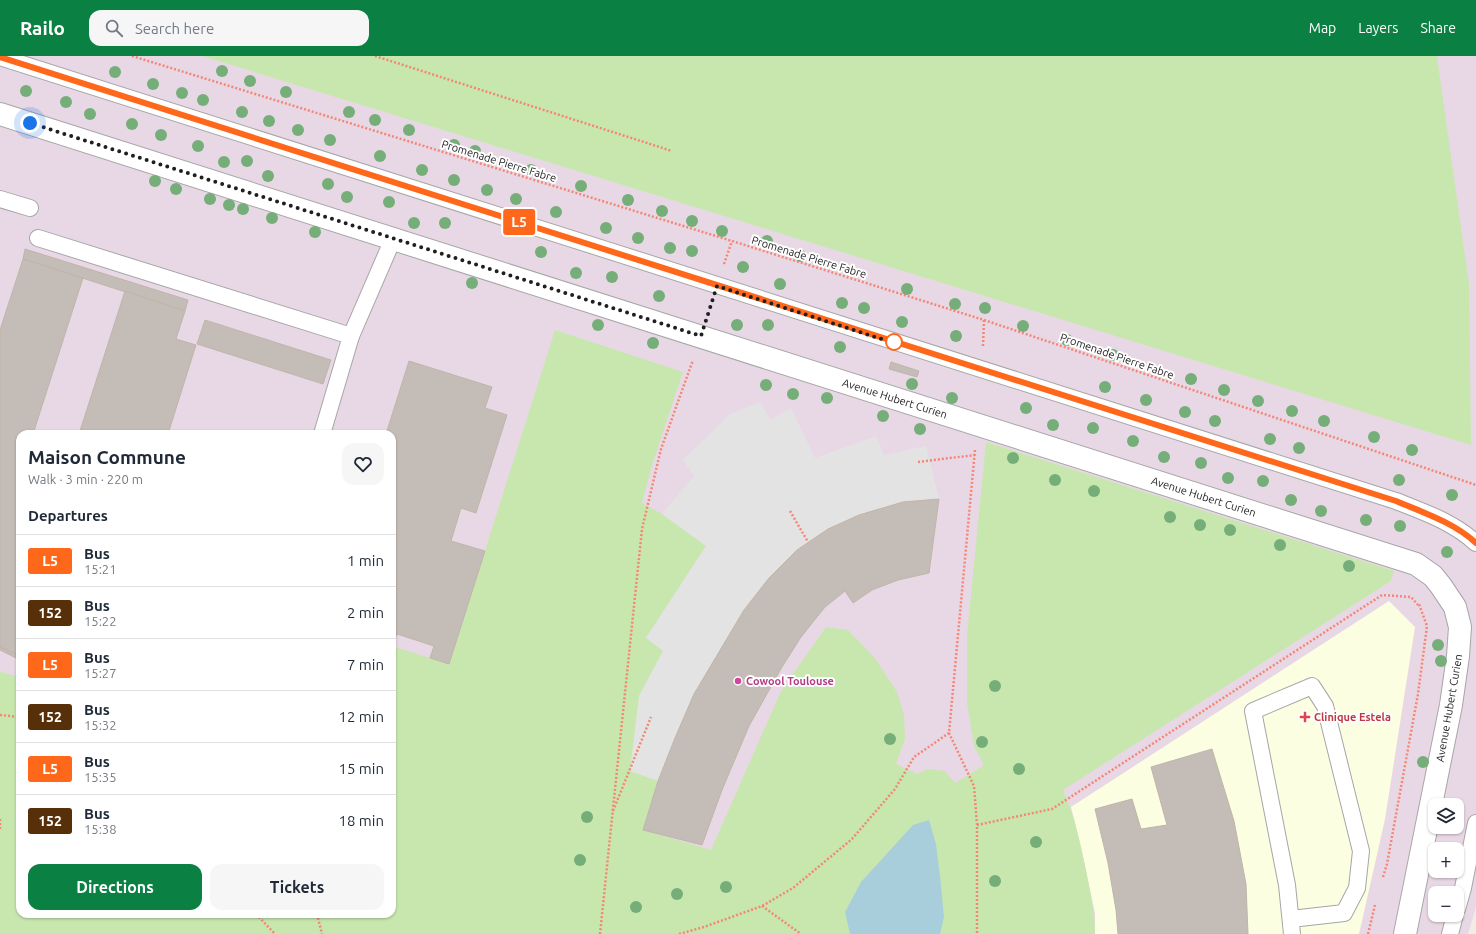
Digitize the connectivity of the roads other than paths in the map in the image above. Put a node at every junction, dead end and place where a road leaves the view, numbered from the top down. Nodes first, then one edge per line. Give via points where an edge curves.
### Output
1 (0, 57) edge
2 (0, 114) edge
3 (0, 199) edge
4 (30, 208) dead end
5 (38, 238) dead end
6 (393, 239) junction
7 (351, 336) junction
8 (323, 430) edge
9 (1476, 543) edge
10 (1476, 823) edge
11 (1463, 886) edge
12 (1453, 922) edge
13 (1291, 926) edge
14 (1405, 934) edge
15 (1450, 934) edge

1 - 9 lane via 1396,501 1436,517 1466,534
2 - 6 street, Avenue Hubert Curien
3 - 4 lane
5 - 7 lane
6 - 7 lane
6 - 14 street, Avenue Hubert Curien via 1416,564 1433,576 1455,607 1460,627 1451,706
7 - 8 lane
10 - 11 lane
12 - 15 lane
13 - 13 lane via 1344,913 1357,888 1361,851 1326,706 1312,686 1253,711 1287,885

